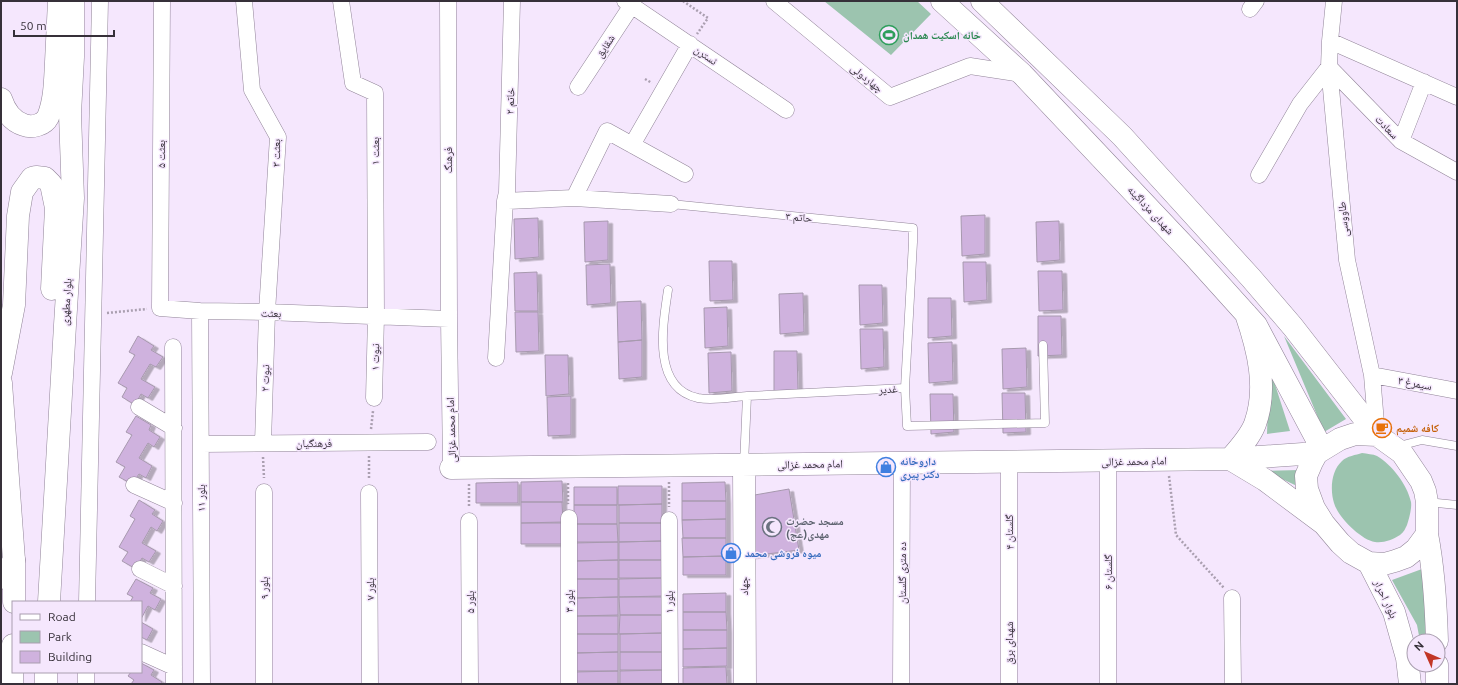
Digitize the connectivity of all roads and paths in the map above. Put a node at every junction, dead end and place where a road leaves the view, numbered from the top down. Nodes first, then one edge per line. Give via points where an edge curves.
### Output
1 (59, 1) edge
2 (73, 1) edge
3 (100, 1) edge
4 (162, 1) edge
5 (244, 1) edge
6 (341, 1) edge
7 (448, 1) edge
8 (512, 1) edge
9 (683, 1) edge
10 (774, 1) edge
11 (942, 1) edge
12 (982, 1) edge
13 (1334, 1) edge
14 (628, 3) edge
15 (1330, 41) junction
16 (690, 44) junction
17 (100, 53) junction
18 (73, 56) junction
19 (1329, 67) junction
20 (1022, 74) junction
21 (1424, 82) junction
22 (578, 87) dead end
23 (1457, 97) edge
24 (1, 99) edge
25 (786, 110) dead end
26 (1401, 141) junction
27 (632, 145) junction
28 (1457, 172) edge
29 (685, 174) dead end
30 (1259, 175) dead end
31 (574, 198) junction
32 (505, 201) junction
33 (671, 204) joint
34 (914, 242) joint
35 (668, 290) dead end
36 (160, 308) junction
37 (200, 311) junction
38 (267, 312) junction
39 (94, 314) junction
40 (1246, 314) junction
41 (376, 316) junction
42 (449, 319) junction
43 (1043, 345) dead end
44 (173, 347) dead end
45 (496, 358) dead end
46 (63, 361) junction
47 (1, 373) edge
48 (1372, 375) junction
49 (1, 383) edge
50 (905, 388) junction
51 (1457, 391) edge
52 (747, 396) junction
53 (374, 398) dead end
54 (139, 407) dead end
55 (174, 428) junction
56 (1386, 441) junction
57 (428, 442) dead end
58 (263, 443) junction
59 (201, 444) junction
60 (1457, 446) edge
61 (1320, 451) junction
62 (1230, 459) junction
63 (1168, 460) junction
64 (1108, 461) junction
65 (1009, 462) junction
66 (902, 463) junction
67 (669, 465) junction
68 (744, 465) junction
69 (568, 466) junction
70 (460, 468) junction
71 (134, 485) dead end
72 (264, 492) joint
73 (369, 493) dead end
74 (1427, 502) junction
75 (174, 503) junction
76 (1457, 504) edge
77 (568, 518) joint
78 (669, 520) joint
79 (469, 521) joint
80 (1324, 524) junction
81 (1427, 534) junction
82 (14, 560) junction
83 (1369, 563) junction
84 (140, 570) dead end
85 (1, 578) edge
86 (174, 586) junction
87 (1232, 598) joint
88 (14, 601) edge
89 (49, 601) edge
90 (88, 601) edge
91 (1009, 602) joint
92 (1437, 633) edge
93 (142, 652) edge
94 (174, 668) junction
95 (12, 673) edge
96 (46, 673) edge
97 (86, 673) edge
98 (1437, 673) edge
99 (12, 684) edge
100 (46, 684) edge
101 (86, 684) edge
102 (174, 684) edge
103 (202, 684) edge
104 (264, 684) edge
105 (370, 684) edge
106 (470, 684) edge
107 (569, 684) edge
108 (670, 684) edge
109 (745, 684) edge
110 (901, 684) edge
111 (1009, 684) edge
112 (1108, 684) edge
113 (1233, 684) edge
114 (1410, 684) edge
115 (1437, 684) edge

1 - 24 main road via 54,96 47,118 40,124 24,126 7,114
2 - 18 main road, بلوار مطهری
3 - 17 street
4 - 36 street, بعثت ۵
5 - 38 street, بعثت ۳ via 252,90 278,137
6 - 41 street, بعثت ۱ via 353,83 375,93
7 - 42 street, فرهنگ
8 - 32 street, خاتم ۲
9 - 16 path via 708,18
10 - 20 street, چهاردولی via 890,97 970,66
11 - 20 main road, شهدای مزداگینه
12 - 56 main road via 1122,136 1246,272
13 - 15 street, طاووسی
14 - 16 street, نسترن
14 - 22 street, شقایق
15 - 19 street, طاووسی
15 - 21 street
16 - 25 street, نسترن
16 - 27 street
17 - 18 street
17 - 39 street
18 - 46 main road, بلوار مطهری via 70,114 74,198
19 - 26 street, سعادت
19 - 30 street via 1300,104
19 - 48 street, طاووسی via 1347,260
20 - 40 main road, شهدای مزداگینه
21 - 23 street
21 - 26 street
26 - 28 street, سعادت
27 - 29 street
27 - 31 street via 607,131
31 - 32 street
31 - 33 street
32 - 45 street, خاتم ۲
33 - 34 lane, حاتم ۳ via 913,228
34 - 50 lane, غدیر
35 - 52 lane, غدیر via 662,334 667,373 679,389 698,398
36 - 37 street, بعثت
36 - 39 path
37 - 38 street, بعثت
37 - 59 street, بلور ۱۱
38 - 41 street, بعثت
38 - 58 street, نبوت ۲
39 - 90 street
40 - 61 main road, شهدای مزداگینه via 1267,343
40 - 62 main road via 1256,342 1262,384 1261,396 1255,424
41 - 42 street, بعثت
41 - 53 street, نبوت ۱
42 - 70 street, امام محمد غزالی
43 - 50 lane via 1045,423 908,426
44 - 55 street
46 - 47 main road via 50,320 56,208 51,184 45,178 36,177 32,178 22,192 18,216 14,305
46 - 89 main road, بلوار مطهری
48 - 51 street, سیمرغ ۳
48 - 56 street, طاووسی
49 - 82 main road
50 - 52 lane, غدیر
52 - 68 lane
54 - 55 street
55 - 75 street
56 - 60 lane via 1422,440
56 - 61 main road via 1355,434 1340,439
56 - 74 main road via 1410,464 1421,481
57 - 58 street, فرهنگیان
58 - 59 street, فرهنگیان
58 - 72 path
59 - 103 street, بلور ۱۱
61 - 62 main road, امام محمد غزالی
61 - 80 main road via 1306,476 1307,489 1314,508
62 - 63 main road, امام محمد غزالی
62 - 80 main road via 1265,480
63 - 64 main road, امام محمد غزالی
63 - 87 path via 1176,535
64 - 65 main road, امام محمد غزالی
64 - 112 street, گلستان ۶
65 - 66 main road, امام محمد غزالی
65 - 91 street, گلستان ۴
66 - 68 main road, امام محمد غزالی
66 - 110 street, ده متری گلستان
67 - 68 main road, امام محمد غزالی
67 - 69 main road, امام محمد غزالی
67 - 78 path
68 - 109 main road, جهاد
69 - 70 main road, امام محمد غزالی
69 - 77 path
70 - 79 path
71 - 75 street
72 - 104 street, بلور ۹
73 - 105 street, بلور ۷
74 - 76 lane
74 - 81 main road
75 - 86 street
77 - 107 street, بلور ۳
78 - 108 street, بلور ۱
79 - 106 street, بلور ۵
80 - 83 main road via 1351,553
81 - 83 main road via 1406,557 1384,564
81 - 92 main road via 1432,561
82 - 85 main road
82 - 88 main road
83 - 114 main road, بلوار احرار via 1394,612 1407,658
84 - 86 street
86 - 94 street
87 - 113 street
91 - 111 street, شهدای برق
93 - 94 street
94 - 102 street
95 - 99 main road
96 - 100 main road
97 - 101 street
98 - 115 main road

